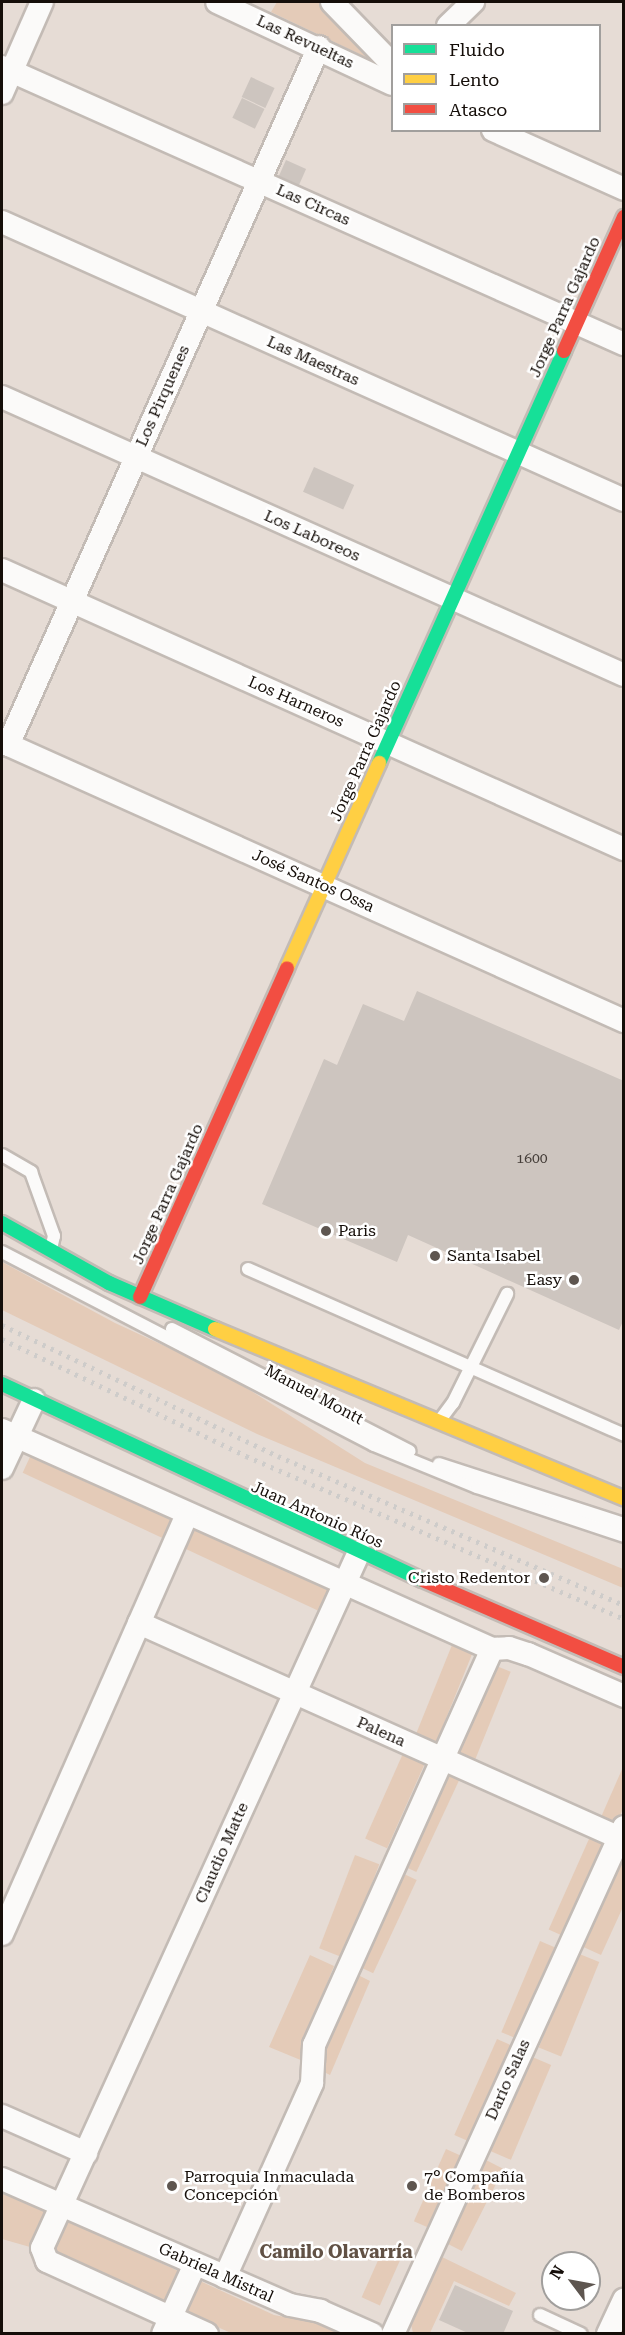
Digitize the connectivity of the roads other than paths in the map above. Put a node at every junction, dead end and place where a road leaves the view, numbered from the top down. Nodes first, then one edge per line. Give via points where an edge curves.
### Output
1 (42, 2) edge
2 (217, 2) edge
3 (332, 2) edge
4 (473, 2) edge
5 (450, 24) edge
6 (319, 47) junction
7 (6, 69) edge
8 (391, 75) edge
9 (391, 76) edge
10 (2, 93) edge
11 (497, 132) edge
12 (259, 181) junction
13 (624, 189) edge
14 (624, 217) edge
15 (2, 222) edge
16 (201, 311) junction
17 (576, 323) junction
18 (624, 344) edge
19 (2, 397) edge
20 (518, 453) junction
21 (136, 457) junction
22 (624, 500) edge
23 (2, 570) edge
24 (453, 599) junction
25 (72, 602) junction
26 (624, 675) edge
27 (388, 743) junction
28 (5, 744) edge
29 (624, 849) edge
30 (324, 886) junction
31 (624, 1021) edge
32 (2, 1155) edge
33 (2, 1223) edge
34 (2, 1241) edge
35 (51, 1250) junction
36 (2, 1252) edge
37 (248, 1269) dead end
38 (507, 1294) dead end
39 (140, 1297) junction
40 (472, 1365) junction
41 (2, 1384) edge
42 (34, 1400) junction
43 (438, 1423) junction
44 (8, 1434) edge
45 (624, 1435) edge
46 (2, 1468) edge
47 (624, 1498) edge
48 (186, 1515) junction
49 (624, 1524) edge
50 (624, 1536) edge
51 (359, 1552) junction
52 (344, 1585) junction
53 (139, 1623) junction
54 (492, 1649) junction
55 (624, 1667) edge
56 (295, 1693) junction
57 (624, 1696) edge
58 (441, 1758) junction
59 (622, 1835) edge
60 (2, 1934) edge
61 (2, 2116) edge
62 (86, 2153) junction
63 (2, 2179) edge
64 (62, 2205) junction
65 (195, 2264) junction
66 (225, 2277) junction
67 (624, 2300) edge
68 (540, 2315) dead end
69 (167, 2325) edge
70 (207, 2334) edge
71 (372, 2334) edge
72 (393, 2334) edge
73 (581, 2334) edge
74 (608, 2334) edge

1 - 7 street
2 - 6 street, Las Revueltas
3 - 8 street
4 - 5 street
6 - 9 street, Las Revueltas
6 - 12 street, Los Pirquenes
7 - 10 street
7 - 12 street, Las Circas
11 - 13 street
12 - 16 street, Los Pirquenes
12 - 17 street, Las Circas
14 - 17 main road, Jorge Parra Gajardo
15 - 16 street, Las Maestras
16 - 20 street, Las Maestras
16 - 21 street, Los Pirquenes
17 - 18 street, Las Circas
17 - 20 main road, Jorge Parra Gajardo
19 - 21 street, Los Laboreos
20 - 22 street, Las Maestras
20 - 24 main road, Jorge Parra Gajardo
21 - 24 street, Los Laboreos
21 - 25 street, Los Pirquenes
23 - 25 street, Los Harneros
24 - 26 street, Los Laboreos
24 - 27 main road, Jorge Parra Gajardo
25 - 27 street, Los Harneros
25 - 28 street, Los Pirquenes
27 - 29 street, Los Harneros
27 - 30 main road, Jorge Parra Gajardo
28 - 30 street, José Santos Ossa
30 - 31 street, José Santos Ossa
30 - 39 main road, Jorge Parra Gajardo
32 - 35 lane via 31,1172 54,1236
33 - 35 main road, Manuel Montt
34 - 49 lane, Manuel Montt via 401,1448 455,1470
35 - 39 main road, Manuel Montt
36 - 50 lane, Manuel Montt via 374,1445 477,1487
37 - 40 lane
38 - 40 lane
39 - 43 main road, Manuel Montt
40 - 43 lane
40 - 45 lane
41 - 42 main road, Juan Antonio Ríos
42 - 44 street
42 - 51 main road, Juan Antonio Ríos
43 - 47 main road, Manuel Montt
44 - 46 street
44 - 48 street
48 - 52 street
48 - 53 street
51 - 52 street, Claudio Matte
51 - 55 main road, Juan Antonio Ríos
52 - 54 street
52 - 56 street, Claudio Matte
53 - 56 street, Palena
53 - 60 street
54 - 57 street via 509,1648 528,1654
54 - 58 street
56 - 58 street, Palena
56 - 62 street, Claudio Matte
58 - 59 street, Palena
58 - 66 street via 314,2045 312,2083
59 - 72 street, Darío Salas
61 - 62 street
62 - 64 street, Claudio Matte
63 - 64 street, Gabriela Mistral
64 - 65 street, Gabriela Mistral
64 - 69 street via 42,2248 44,2259
65 - 66 street, Gabriela Mistral
65 - 69 street
66 - 71 street, Gabriela Mistral via 290,2306 320,2311
67 - 74 street
68 - 73 lane
69 - 70 street

